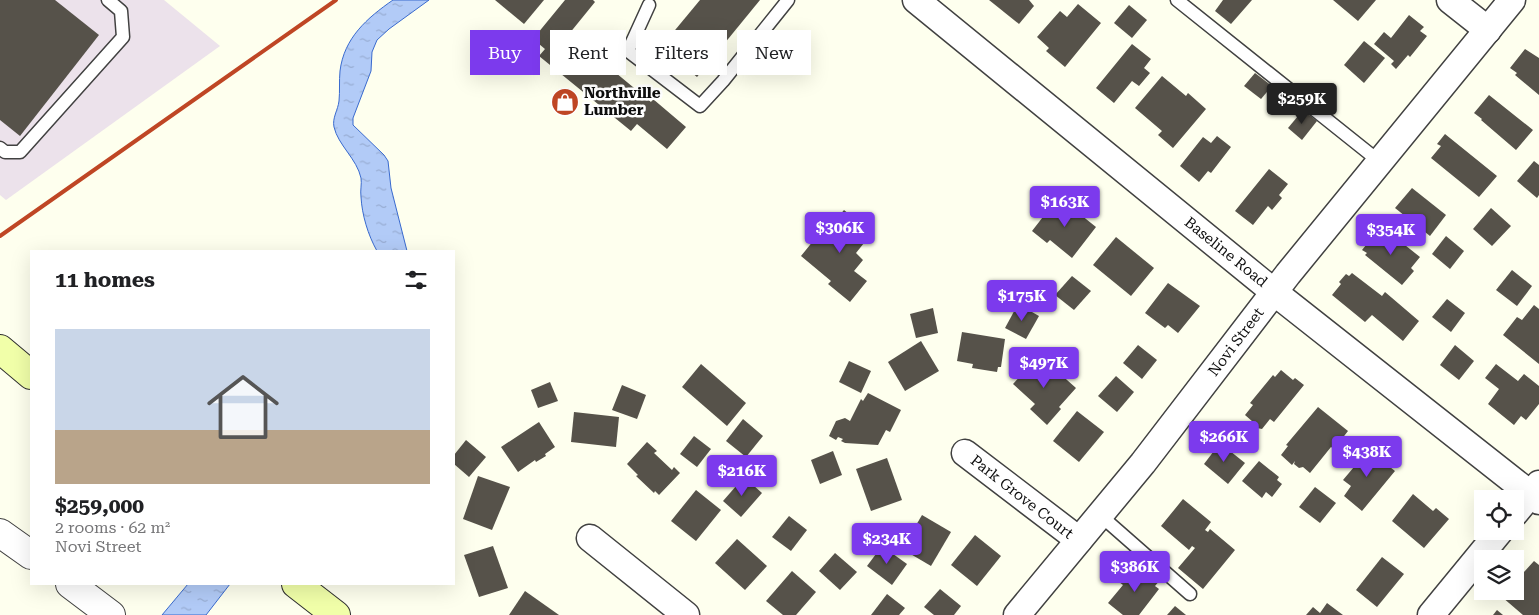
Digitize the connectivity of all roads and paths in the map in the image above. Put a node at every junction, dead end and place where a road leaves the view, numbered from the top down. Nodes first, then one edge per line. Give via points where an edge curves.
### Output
1 (108, 0) edge
2 (788, 0) edge
3 (916, 0) edge
4 (1178, 0) edge
5 (1450, 0) edge
6 (1512, 0) edge
7 (648, 2) edge
8 (1488, 30) junction
9 (0, 148) edge
10 (1380, 162) junction
11 (1274, 292) junction
12 (0, 349) edge
13 (30, 374) edge
14 (965, 453) dead end
15 (1531, 498) edge
16 (1100, 515) junction
17 (0, 533) edge
18 (590, 538) dead end
19 (1079, 540) junction
20 (1493, 540) edge
21 (30, 554) edge
22 (0, 556) edge
23 (30, 568) edge
24 (71, 585) edge
25 (297, 585) edge
26 (1190, 594) dead end
27 (111, 615) edge
28 (336, 615) edge
29 (686, 615) edge
30 (1017, 615) edge
31 (1431, 615) edge

1 - 9 lane via 122,11 123,37 20,152 4,152
2 - 7 lane via 700,106 628,51
3 - 11 street, Baseline Road
4 - 10 lane
5 - 8 street
6 - 8 street, Novi Street
8 - 10 street, Novi Street
10 - 11 street, Novi Street
11 - 15 street, Baseline Road
11 - 16 street, Novi Street
12 - 13 main road
14 - 19 street, Park Grove Court
16 - 19 street, Novi Street
16 - 26 lane
17 - 21 street
18 - 29 street
19 - 30 street, Novi Street
20 - 31 street
22 - 23 street
24 - 27 street
25 - 28 main road

